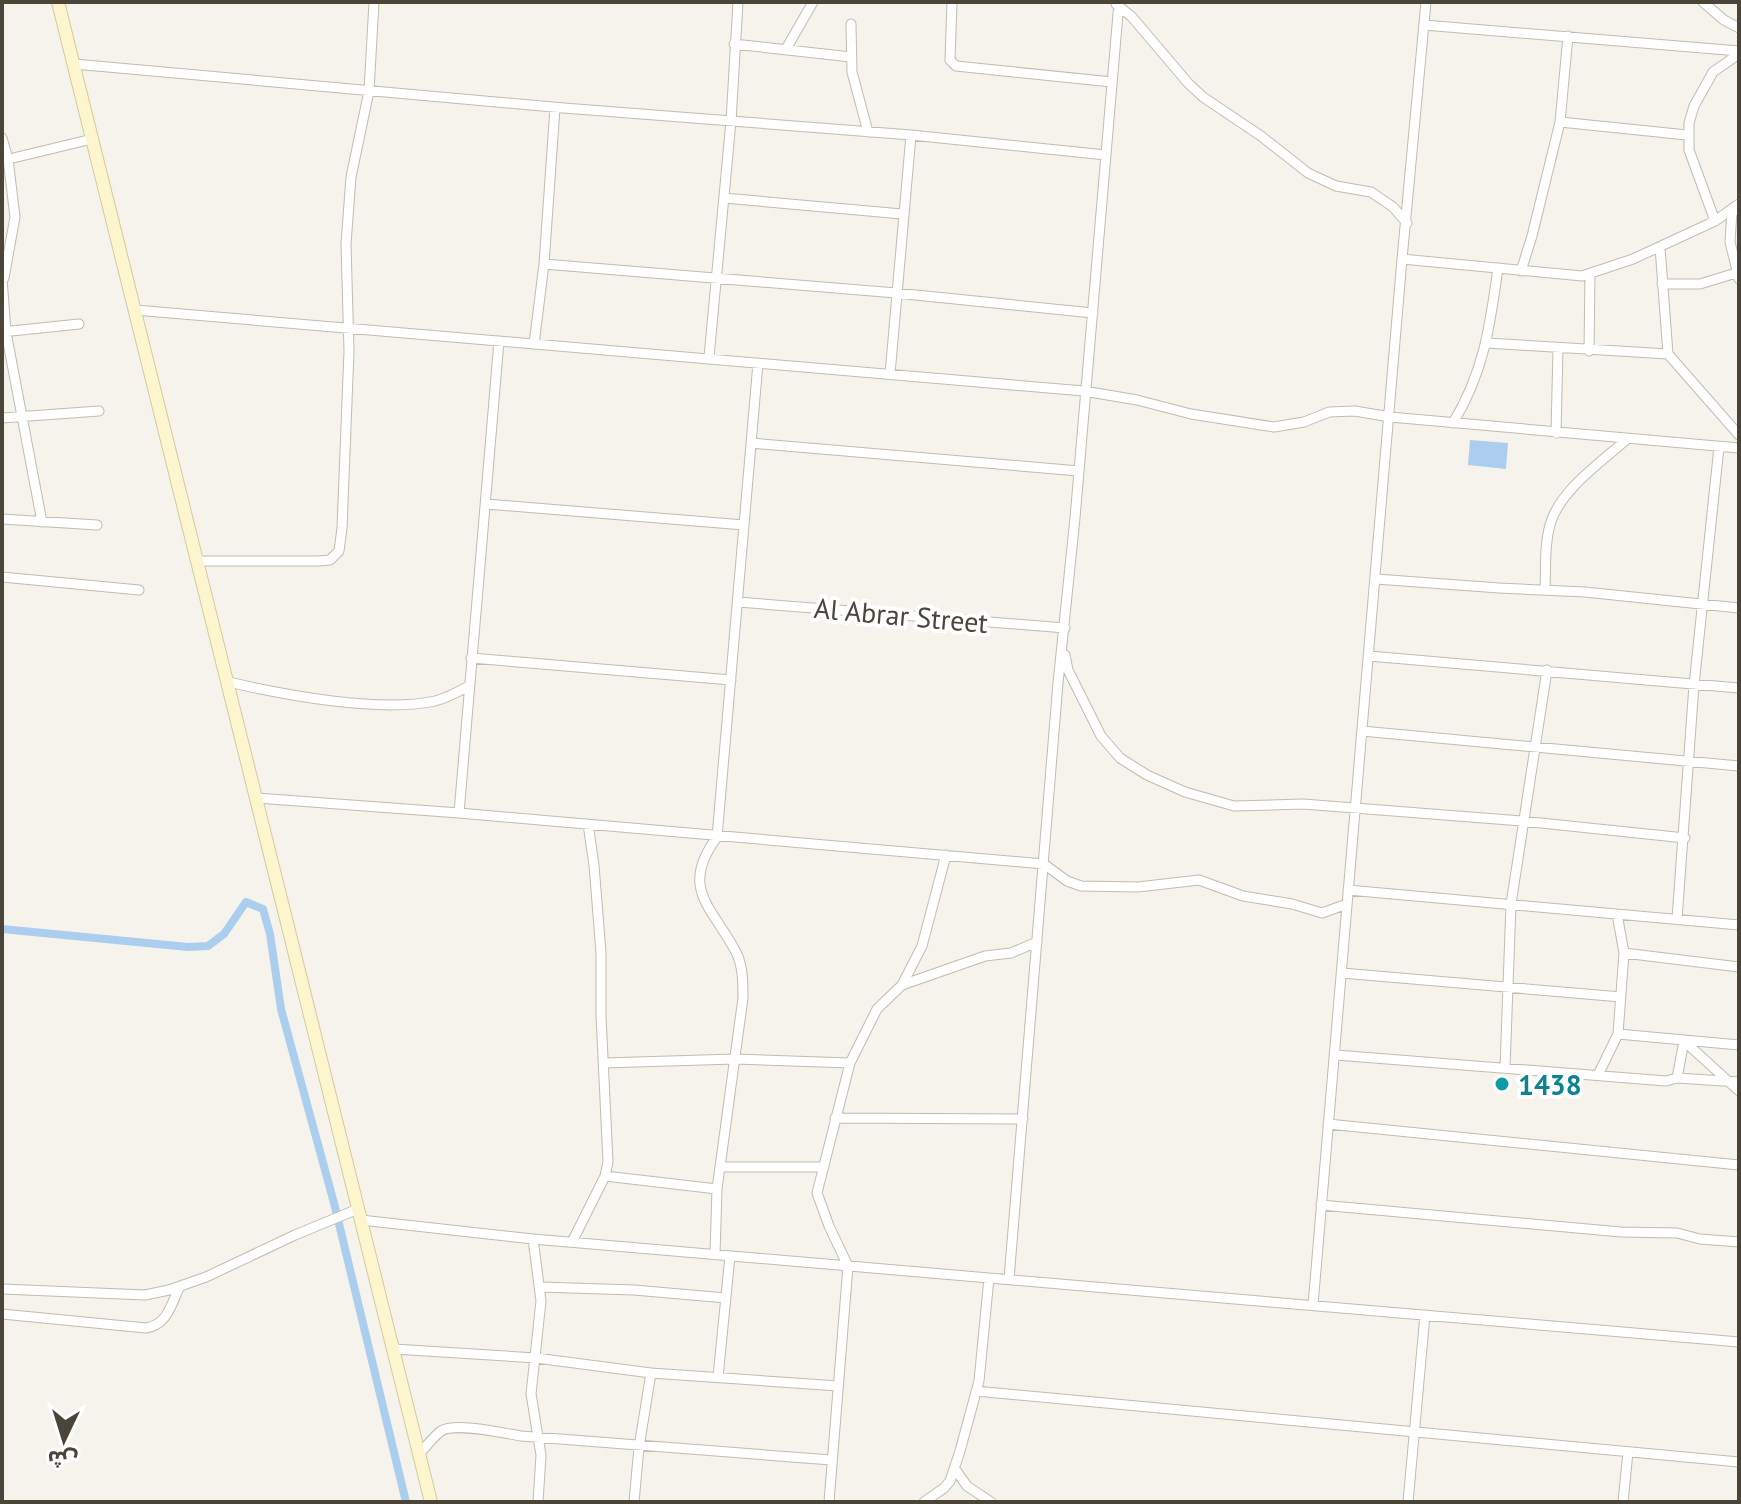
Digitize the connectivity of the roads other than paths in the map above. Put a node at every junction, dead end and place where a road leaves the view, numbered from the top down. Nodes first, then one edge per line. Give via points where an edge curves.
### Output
1 (58, 2) edge
2 (374, 2) edge
3 (738, 2) edge
4 (813, 2) edge
5 (952, 2) edge
6 (1426, 2) edge
7 (1703, 2) edge
8 (1117, 3) edge
9 (851, 24) dead end
10 (1424, 25) junction
11 (1739, 28) edge
12 (1568, 36) junction
13 (734, 44) junction
14 (786, 49) junction
15 (1739, 52) edge
16 (851, 57) junction
17 (74, 64) junction
18 (1112, 82) junction
19 (369, 91) junction
20 (555, 108) junction
21 (731, 121) junction
22 (1560, 122) junction
23 (868, 132) junction
24 (911, 135) junction
25 (1687, 135) junction
26 (2, 138) edge
27 (92, 139) junction
28 (1106, 155) junction
29 (5, 160) edge
30 (724, 198) junction
31 (1737, 209) edge
32 (902, 214) junction
33 (15, 221) junction
34 (1715, 221) junction
35 (2, 222) edge
36 (1407, 223) junction
37 (1660, 247) junction
38 (1402, 259) junction
39 (544, 264) junction
40 (1498, 268) junction
41 (1521, 271) junction
42 (1590, 274) junction
43 (1738, 276) edge
44 (3, 278) edge
45 (716, 278) junction
46 (1662, 284) junction
47 (896, 293) junction
48 (135, 310) junction
49 (1093, 313) junction
50 (79, 324) dead end
51 (348, 328) junction
52 (4, 332) edge
53 (499, 341) junction
54 (1487, 343) junction
55 (534, 344) junction
56 (1558, 349) junction
57 (1589, 351) junction
58 (1668, 354) junction
59 (709, 357) junction
60 (758, 363) junction
61 (890, 374) junction
62 (1084, 391) junction
63 (99, 411) dead end
64 (21, 417) junction
65 (1390, 417) junction
66 (2, 418) edge
67 (1453, 423) junction
68 (1556, 433) junction
69 (1739, 435) edge
70 (1626, 440) junction
71 (751, 443) junction
72 (1719, 447) junction
73 (1739, 448) edge
74 (1079, 471) junction
75 (486, 504) junction
76 (2, 519) edge
77 (42, 522) junction
78 (97, 525) dead end
79 (744, 525) junction
80 (198, 561) junction
81 (2, 577) edge
82 (1376, 579) junction
83 (1545, 589) junction
84 (139, 590) dead end
85 (738, 602) junction
86 (1701, 604) junction
87 (1739, 608) edge
88 (1065, 628) junction
89 (1063, 648) junction
90 (1369, 656) junction
91 (471, 658) junction
92 (1547, 670) junction
93 (731, 680) junction
94 (229, 682) junction
95 (1694, 685) junction
96 (469, 686) junction
97 (1739, 688) edge
98 (1362, 731) junction
99 (1534, 748) junction
100 (1689, 761) junction
101 (1739, 766) edge
102 (257, 798) junction
103 (1355, 808) junction
104 (459, 813) junction
105 (1522, 821) junction
106 (588, 824) junction
107 (717, 837) junction
108 (1685, 838) junction
109 (946, 855) junction
110 (1044, 864) junction
111 (1348, 890) junction
112 (1347, 904) junction
113 (1511, 904) junction
114 (1617, 914) junction
115 (1677, 919) junction
116 (1739, 925) edge
117 (1037, 942) junction
118 (1624, 953) junction
119 (1739, 967) edge
120 (1342, 973) junction
121 (902, 985) junction
122 (1508, 988) junction
123 (1621, 997) junction
124 (1618, 1034) junction
125 (1684, 1041) junction
126 (1739, 1045) edge
127 (1336, 1055) junction
128 (735, 1059) junction
129 (604, 1063) junction
130 (850, 1063) junction
131 (1505, 1068) junction
132 (1598, 1075) junction
133 (1677, 1078) junction
134 (1728, 1081) junction
135 (1739, 1082) edge
136 (1739, 1091) edge
137 (835, 1118) junction
138 (1023, 1119) junction
139 (1328, 1124) junction
140 (1739, 1165) edge
141 (720, 1167) junction
142 (824, 1167) junction
143 (605, 1176) junction
144 (717, 1189) junction
145 (1321, 1205) junction
146 (360, 1214) junction
147 (533, 1239) junction
148 (572, 1242) junction
149 (1739, 1242) edge
150 (715, 1254) junction
151 (730, 1256) junction
152 (848, 1266) junction
153 (989, 1278) junction
154 (1009, 1279) junction
155 (540, 1287) junction
156 (179, 1288) junction
157 (2, 1289) edge
158 (726, 1298) junction
159 (1313, 1305) junction
160 (2, 1314) edge
161 (1425, 1315) junction
162 (1739, 1342) edge
163 (394, 1349) junction
164 (536, 1358) junction
165 (651, 1373) junction
166 (718, 1377) junction
167 (838, 1386) junction
168 (976, 1391) junction
169 (1414, 1431) junction
170 (538, 1435) junction
171 (639, 1447) junction
172 (1628, 1452) junction
173 (419, 1454) junction
174 (831, 1460) junction
175 (1739, 1462) edge
176 (955, 1469) junction
177 (431, 1502) edge
178 (538, 1502) edge
179 (634, 1502) edge
180 (829, 1502) edge
181 (924, 1502) edge
182 (991, 1502) edge
183 (1408, 1502) edge
184 (1623, 1502) edge

1 - 17 street
2 - 19 street
3 - 13 street
4 - 14 street
5 - 18 street via 950,60 956,66
6 - 10 street
7 - 11 street
8 - 18 street
8 - 36 street via 1203,97 1308,173 1336,186 1371,192
9 - 16 street
10 - 12 street
10 - 36 street
12 - 15 street
12 - 22 street
13 - 14 street
13 - 21 street
14 - 16 street
15 - 25 street via 1713,72 1694,106
16 - 23 street
17 - 19 street
17 - 27 street
18 - 28 street
19 - 20 street
19 - 51 street via 351,177
20 - 21 street
20 - 39 street
21 - 23 street
21 - 30 street
22 - 25 street
22 - 41 street
23 - 24 street
24 - 28 street
24 - 32 street
25 - 34 street
26 - 29 street
27 - 29 street
27 - 48 street
28 - 49 street
29 - 33 street
30 - 32 street
30 - 45 street
31 - 34 street
31 - 43 street via 1730,242
32 - 47 street
33 - 35 street
33 - 44 street
34 - 37 street
36 - 38 street
37 - 42 street
37 - 46 street
38 - 40 street
38 - 65 street
39 - 45 street
39 - 55 street
40 - 41 street
40 - 54 street
41 - 42 street
42 - 57 street
43 - 46 street
44 - 52 street
45 - 47 street
45 - 59 street
46 - 58 street
47 - 49 street
47 - 61 street
48 - 51 street
48 - 80 street
49 - 62 street
50 - 52 street
51 - 53 street
51 - 80 street via 342,528 336,556 318,561
52 - 64 street
53 - 55 street
53 - 75 street
54 - 56 street
54 - 67 street via 1468,399
55 - 59 street
56 - 57 street
56 - 68 street
57 - 58 street
58 - 69 street
59 - 60 street
60 - 61 street
60 - 71 street
61 - 62 street
62 - 65 street via 1274,427 1329,412
62 - 74 street
63 - 64 street
64 - 66 street
64 - 77 street
65 - 67 street
65 - 82 street
67 - 68 street
68 - 70 street
70 - 72 street
70 - 83 street via 1578,484 1550,522
71 - 74 street
71 - 79 street
72 - 73 street
72 - 86 street
74 - 88 street
75 - 79 street
75 - 91 street
76 - 77 street
77 - 78 street
79 - 85 street
80 - 94 street
81 - 84 street
82 - 83 street
82 - 90 street
83 - 86 street
85 - 88 street, Al Abrar Street
85 - 93 street
86 - 87 street
86 - 95 street
88 - 89 street
89 - 103 street via 1068,670 1101,736 1120,758 1147,775 1234,806
89 - 110 street
90 - 92 street
90 - 98 street
91 - 93 street
91 - 96 street
92 - 95 street
92 - 99 street
93 - 107 street
94 - 96 street via 280,694 406,704 435,701
94 - 102 street
95 - 97 street
95 - 100 street
96 - 104 street
98 - 99 street
98 - 103 street
99 - 100 street
99 - 105 street
100 - 101 street
100 - 108 street
102 - 104 street
102 - 146 street
103 - 105 street
103 - 111 street
104 - 106 street
105 - 108 street
105 - 113 street
106 - 107 street
106 - 129 street via 601,953
107 - 109 street
107 - 128 street via 698,878 742,972
108 - 115 street
109 - 110 street
109 - 121 street via 922,946
110 - 112 street via 1081,886 1199,880 1243,896 1322,913
110 - 117 street
111 - 112 street
111 - 113 street
112 - 120 street
113 - 114 street
113 - 122 street
114 - 115 street
114 - 118 street
115 - 116 street
117 - 121 street
117 - 138 street
118 - 119 street
118 - 123 street
120 - 122 street
120 - 127 street
121 - 130 street via 877,1009
122 - 123 street
122 - 131 street
123 - 124 street
124 - 125 street
124 - 132 street
125 - 126 street
125 - 133 street
125 - 134 street
127 - 131 street
127 - 139 street
128 - 129 street
128 - 130 street
128 - 141 street
129 - 143 street
130 - 137 street
131 - 132 street
132 - 133 street
133 - 134 street
134 - 135 street
134 - 136 street
137 - 138 street
137 - 142 street
138 - 154 street
139 - 140 street
139 - 145 street
141 - 142 street
141 - 144 street
142 - 152 street via 817,1193
143 - 144 street
143 - 148 street
144 - 150 street
145 - 149 street
145 - 159 street
146 - 147 street
146 - 156 street via 326,1220
146 - 163 street
147 - 148 street
147 - 155 street
148 - 150 street
150 - 151 street
151 - 152 street
151 - 158 street
152 - 153 street
152 - 167 street
153 - 154 street
153 - 168 street
154 - 159 street
155 - 158 street
155 - 164 street
156 - 157 street via 145,1295
156 - 160 street via 164,1321 155,1327
158 - 166 street
159 - 161 street
161 - 162 street
161 - 169 street
163 - 164 street
163 - 173 street
164 - 165 street
164 - 170 street via 531,1394
165 - 166 street
165 - 171 street
166 - 167 street
167 - 174 street
168 - 169 street
168 - 176 street
169 - 172 street
169 - 183 street
170 - 171 street
170 - 173 street via 452,1427
170 - 178 street
171 - 174 street
171 - 179 street
172 - 175 street
172 - 184 street
173 - 177 street
174 - 180 street
176 - 181 street via 944,1488
176 - 182 street via 967,1486

